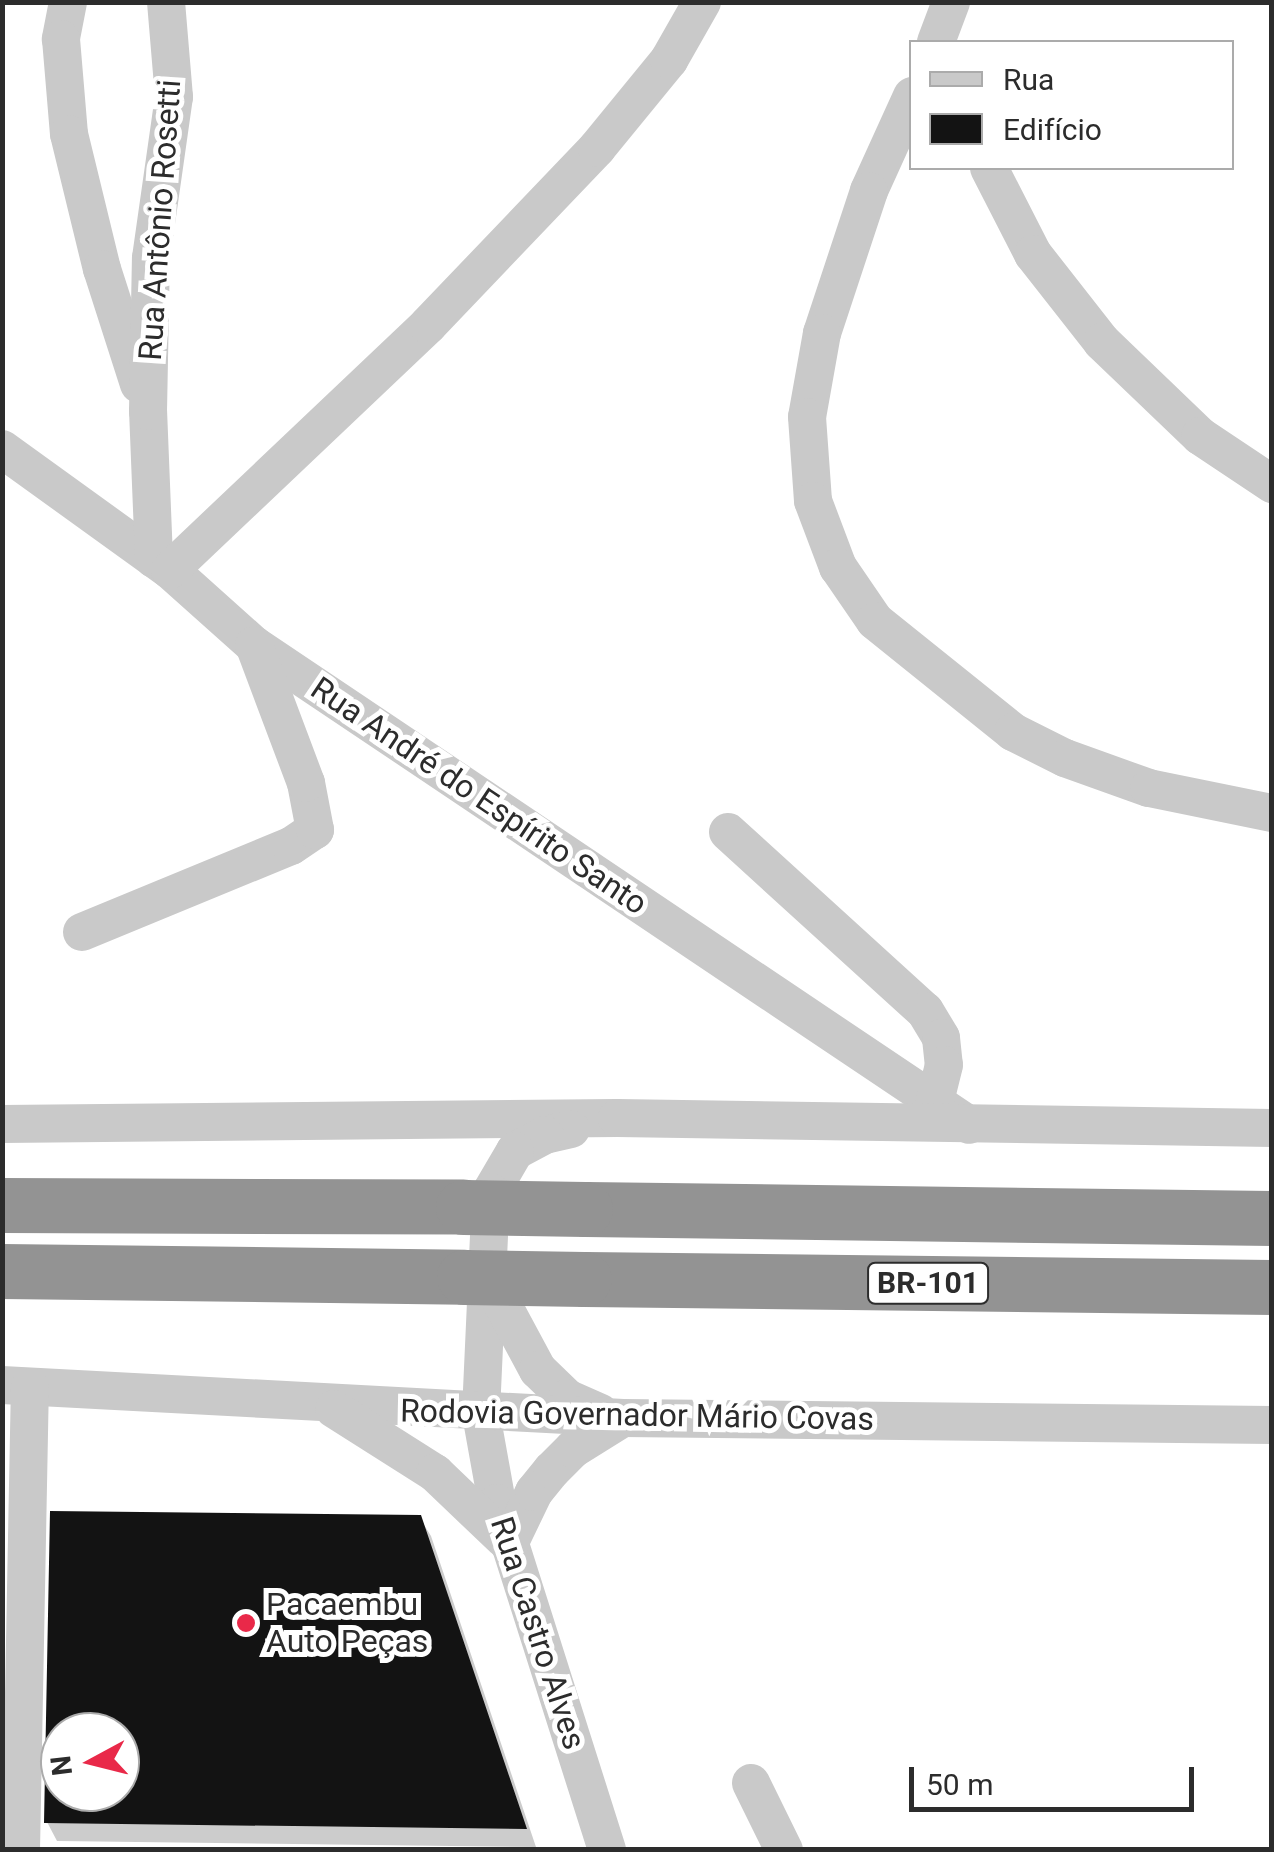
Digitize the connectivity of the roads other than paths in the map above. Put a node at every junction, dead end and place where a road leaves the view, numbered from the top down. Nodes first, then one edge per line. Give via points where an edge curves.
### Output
1 (68, 2) edge
2 (166, 2) edge
3 (702, 2) edge
4 (909, 103) edge
5 (990, 170) edge
6 (151, 258) junction
7 (102, 269) junction
8 (148, 411) junction
9 (2, 449) edge
10 (1272, 484) edge
11 (162, 564) junction
12 (254, 646) junction
13 (1272, 812) edge
14 (728, 832) dead end
15 (82, 932) dead end
16 (935, 1102) junction
17 (617, 1118) junction
18 (2, 1124) edge
19 (969, 1124) junction
20 (1272, 1128) edge
21 (2, 1205) edge
22 (1272, 1218) edge
23 (2, 1272) edge
24 (477, 1280) junction
25 (1272, 1287) edge
26 (16, 1386) edge
27 (326, 1405) junction
28 (481, 1414) junction
29 (623, 1418) junction
30 (1272, 1426) edge
31 (509, 1544) junction
32 (751, 1783) dead end
33 (21, 1850) edge
34 (607, 1850) edge
35 (784, 1850) edge

1 - 7 street via 60,38 69,134
2 - 6 street, Rua Antônio Rosetti via 174,97
3 - 11 street via 669,60 597,148 428,325
4 - 13 street via 869,190 828,315 808,417 813,501 838,566 874,621 1013,732 1149,788
5 - 10 street via 1033,254 1102,342 1200,436
6 - 7 street via 116,271
6 - 8 street, Rua Antônio Rosetti
7 - 8 street
8 - 11 street, Rua Antônio Rosetti
9 - 11 street, Rua André do Espírito Santo
11 - 12 street, Rua André do Espírito Santo
12 - 15 street via 309,794 315,830 291,846
12 - 16 street, Rua André do Espírito Santo
14 - 16 street via 925,1011 941,1038 944,1065
16 - 19 street, Rua André do Espírito Santo
17 - 18 street
17 - 19 street
17 - 24 street, Rua Castro Alves via 545,1134 504,1163 491,1192
19 - 20 street
21 - 22 highway, BR-101, bridge
23 - 24 highway, BR-101
24 - 25 highway, BR-101, bridge
24 - 28 street, Rua Castro Alves
24 - 29 street via 552,1386 584,1408
26 - 27 street, Rodovia Governador Mário Covas
26 - 33 street
27 - 28 street, Rodovia Governador Mário Covas
27 - 31 street via 435,1473
28 - 29 street, Rodovia Governador Mário Covas
28 - 31 street, Rua Castro Alves
29 - 30 street, Rodovia Governador Mário Covas
29 - 31 street via 552,1470
31 - 34 street, Rua Castro Alves
32 - 35 street

